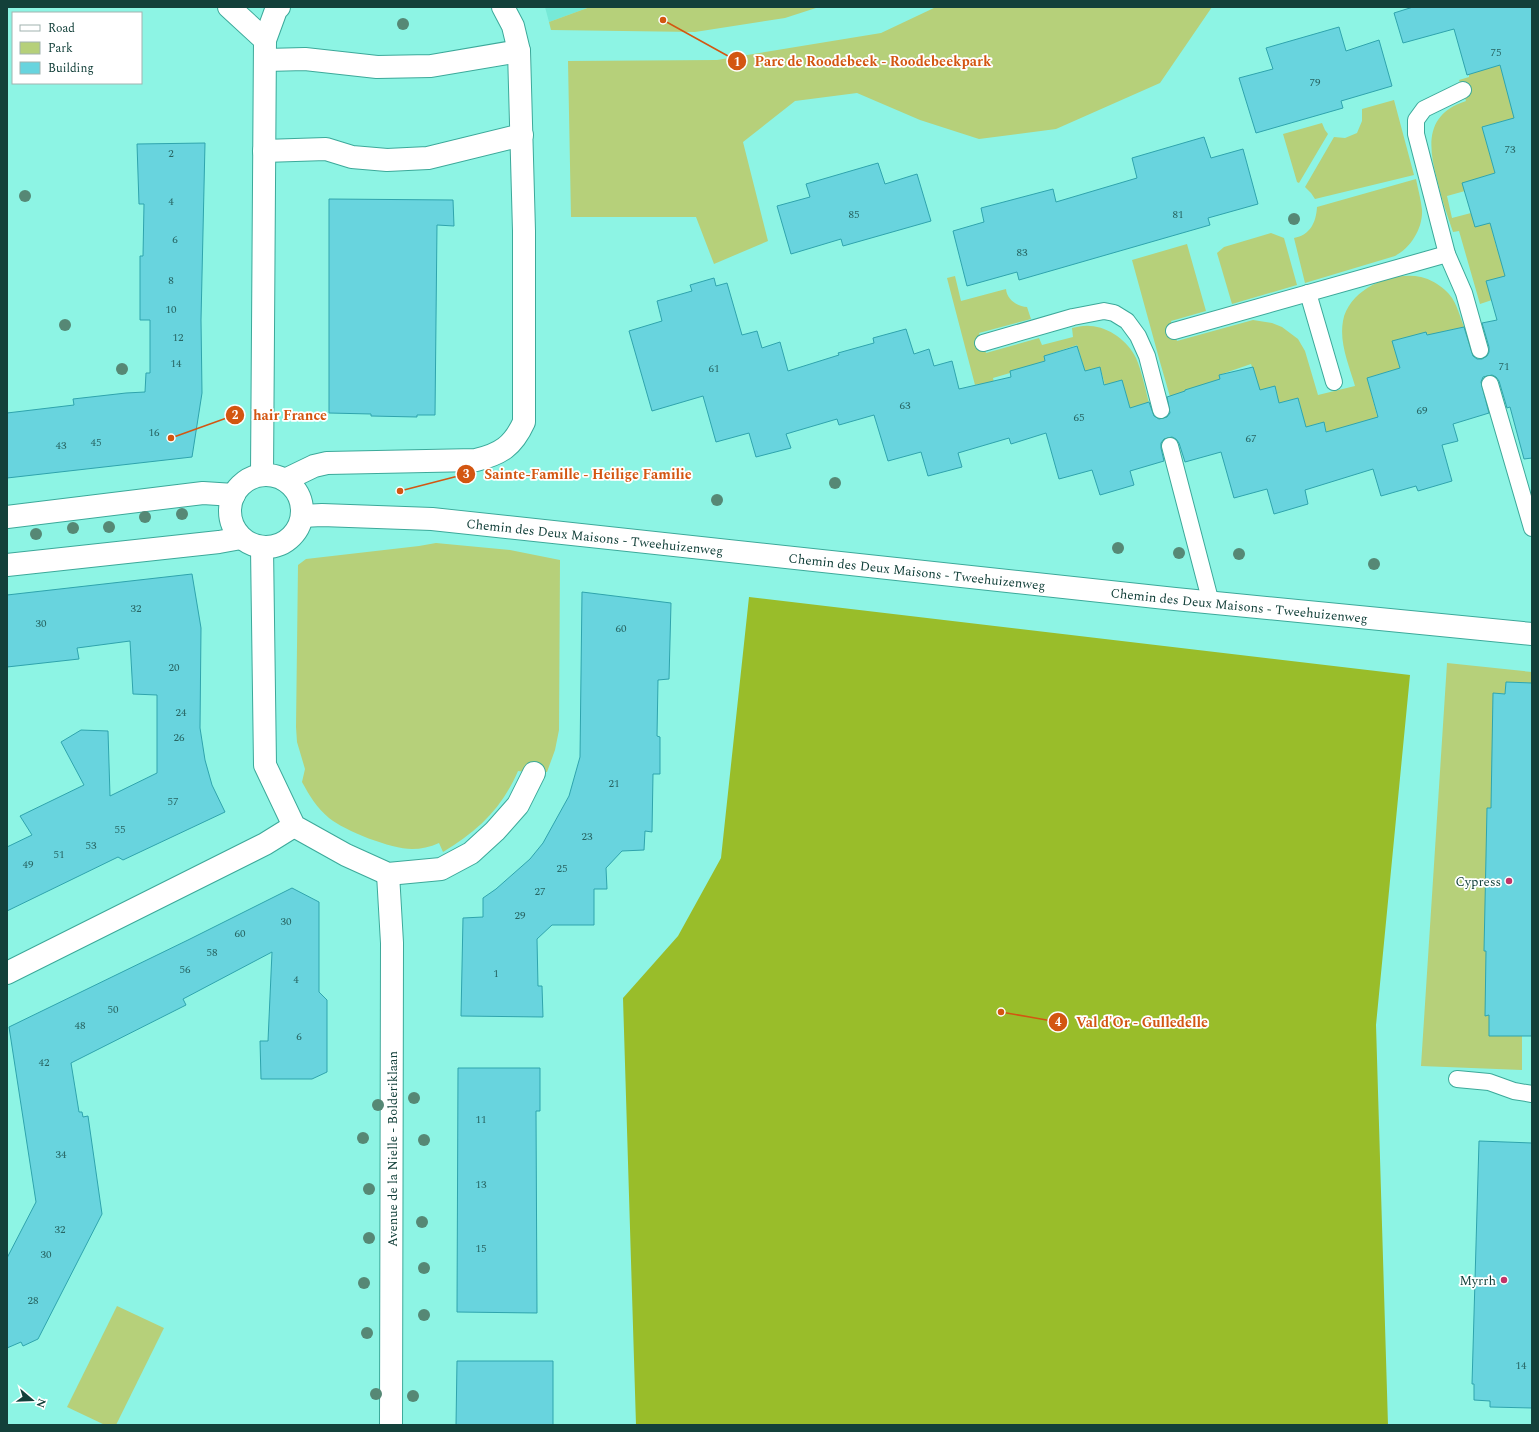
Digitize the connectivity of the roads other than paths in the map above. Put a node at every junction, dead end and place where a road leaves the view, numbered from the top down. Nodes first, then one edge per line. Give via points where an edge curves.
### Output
1 (229, 7) edge
2 (279, 7) edge
3 (504, 7) edge
4 (266, 50) junction
5 (519, 51) junction
6 (1463, 90) dead end
7 (522, 135) junction
8 (264, 151) junction
9 (1447, 254) junction
10 (1308, 293) junction
11 (1174, 331) dead end
12 (982, 343) dead end
13 (1480, 350) dead end
14 (1334, 382) dead end
15 (1490, 384) dead end
16 (1161, 410) dead end
17 (1170, 446) dead end
18 (262, 475) junction
19 (285, 480) junction
20 (234, 495) junction
21 (302, 516) junction
22 (7, 517) edge
23 (1532, 528) edge
24 (241, 538) junction
25 (262, 548) junction
26 (7, 565) edge
27 (1211, 603) junction
28 (1532, 634) edge
29 (534, 773) dead end
30 (294, 826) junction
31 (388, 874) junction
32 (7, 974) edge
33 (1457, 1080) dead end
34 (1532, 1094) edge
35 (392, 1425) edge

1 - 4 street
2 - 4 street via 276,10
3 - 5 street via 513,26
4 - 5 street via 306,59 377,67 431,66
4 - 8 street
5 - 7 street
6 - 9 lane via 1430,105 1416,120 1419,148
7 - 8 street via 428,158 387,160 352,157 326,149
7 - 19 street via 524,422 518,436 498,453 476,460 327,463 314,466
8 - 18 street
9 - 10 lane
9 - 13 lane via 1464,293
10 - 11 lane
10 - 14 lane
12 - 16 lane via 1073,317 1114,313 1127,321 1138,336 1147,356
15 - 23 lane
17 - 27 lane
18 - 19 street via 278,476
18 - 20 street via 250,478 240,485
19 - 21 street via 299,496
20 - 22 street via 203,493
20 - 24 street via 230,506 230,518
21 - 25 street via 295,534 288,540 276,546
21 - 27 street, Chemin des Deux Maisons - Tweehuizenweg via 432,519
24 - 25 street via 251,545
24 - 26 street
25 - 30 street via 265,765
27 - 28 street, Chemin des Deux Maisons - Tweehuizenweg
29 - 31 street via 518,805 495,831 471,852 441,869
30 - 31 street
30 - 32 street via 265,844
31 - 35 street, Avenue de la Nielle - Bolderiklaan via 392,943
33 - 34 lane via 1488,1082

